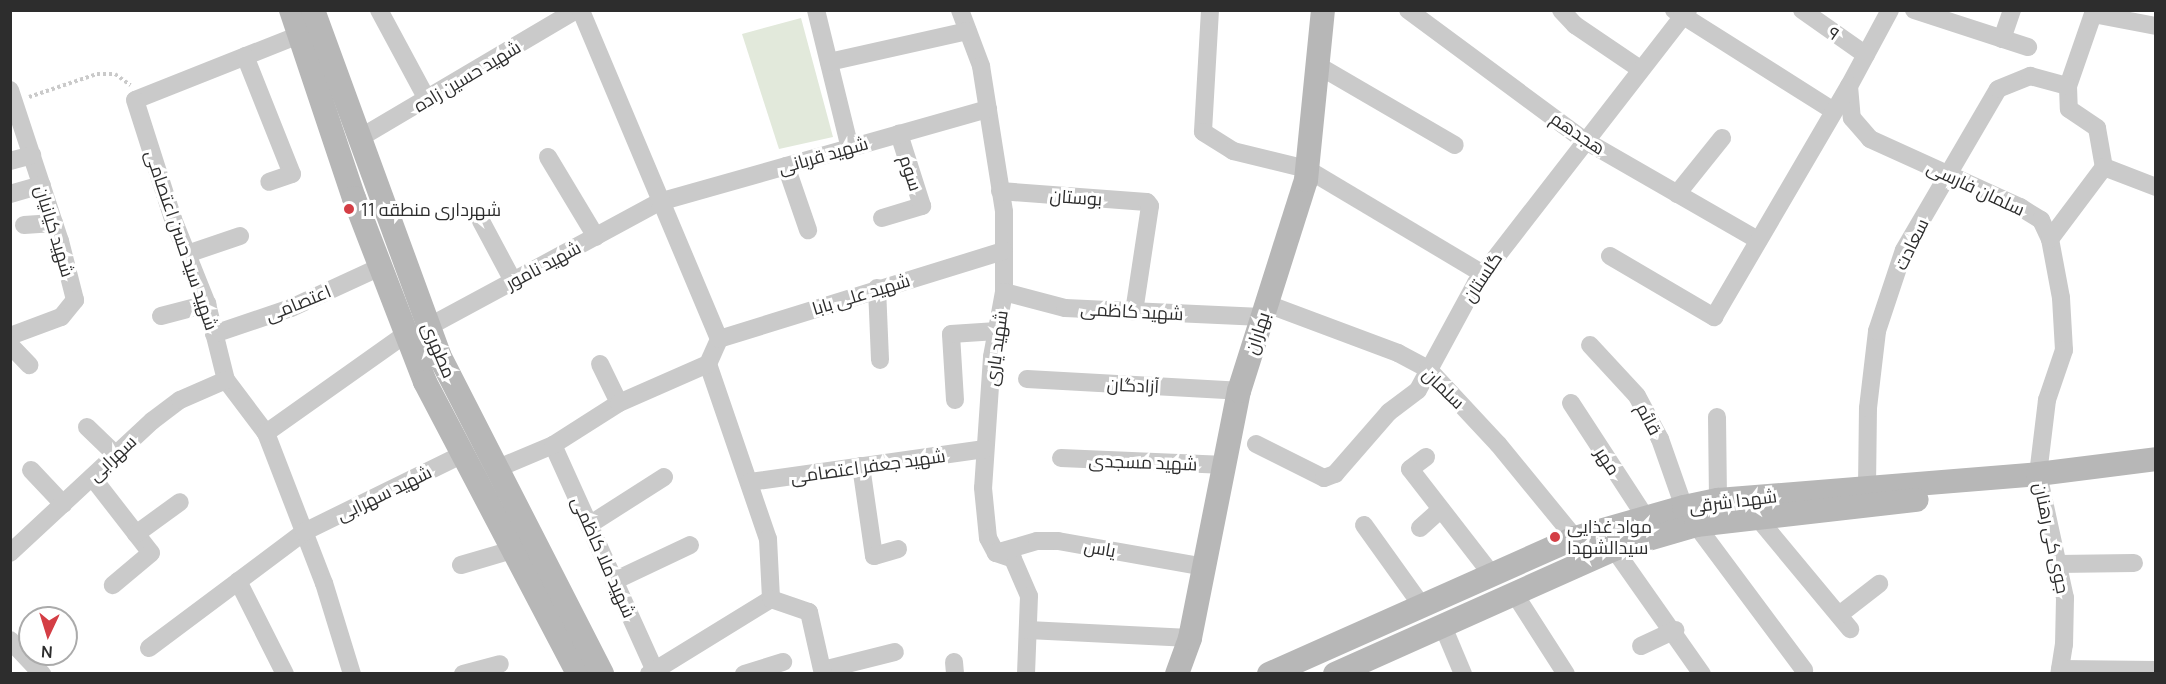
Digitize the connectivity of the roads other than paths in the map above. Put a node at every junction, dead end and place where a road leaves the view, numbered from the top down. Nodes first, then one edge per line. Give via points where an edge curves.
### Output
1 (291, 10) edge
2 (313, 10) edge
3 (379, 10) edge
4 (576, 10) edge
5 (581, 10) edge
6 (816, 10) edge
7 (1210, 10) edge
8 (1323, 10) edge
9 (1408, 10) edge
10 (1439, 10) edge
11 (1561, 10) edge
12 (1802, 10) edge
13 (1890, 10) edge
14 (1914, 10) edge
15 (2012, 10) edge
16 (1682, 13) edge
17 (1939, 14) edge
18 (968, 17) edge
19 (1426, 24) junction
20 (2156, 26) edge
21 (299, 35) junction
22 (2002, 39) junction
23 (2028, 47) dead end
24 (1866, 55) junction
25 (245, 56) junction
26 (829, 62) junction
27 (1319, 66) junction
28 (1640, 69) junction
29 (1849, 86) junction
30 (2068, 86) junction
31 (12, 96) edge
32 (428, 101) junction
33 (988, 109) junction
34 (1834, 111) junction
35 (899, 134) junction
36 (1722, 138) dead end
37 (358, 139) junction
38 (1584, 140) junction
39 (1455, 145) dead end
40 (850, 148) junction
41 (32, 155) junction
42 (548, 157) dead end
43 (10, 161) edge
44 (786, 166) junction
45 (2104, 167) junction
46 (1307, 169) junction
47 (1948, 174) junction
48 (269, 182) dead end
49 (42, 185) junction
50 (2156, 187) edge
51 (1000, 191) junction
52 (10, 194) edge
53 (1677, 194) junction
54 (659, 202) junction
55 (882, 218) dead end
56 (481, 221) dead end
57 (54, 223) junction
58 (24, 225) dead end
59 (808, 230) dead end
60 (240, 236) dead end
61 (596, 237) junction
62 (2050, 238) junction
63 (1758, 240) junction
64 (1004, 251) junction
65 (187, 254) junction
66 (1610, 256) dead end
67 (380, 267) junction
68 (1483, 274) junction
69 (513, 281) junction
70 (877, 288) junction
71 (1004, 292) junction
72 (207, 304) junction
73 (1264, 310) junction
74 (1134, 312) junction
75 (161, 316) dead end
76 (417, 331) junction
77 (997, 332) junction
78 (214, 334) junction
79 (10, 336) edge
80 (719, 339) junction
81 (10, 345) edge
82 (1590, 345) dead end
83 (880, 360) dead end
84 (600, 364) dead end
85 (708, 364) junction
86 (29, 365) dead end
87 (1428, 369) junction
88 (1027, 379) dead end
89 (226, 380) junction
90 (1239, 391) junction
91 (955, 399) dead end
92 (619, 403) junction
93 (1571, 403) dead end
94 (1718, 417) dead end
95 (87, 427) dead end
96 (266, 434) junction
97 (1256, 444) dead end
98 (554, 445) junction
99 (985, 449) junction
100 (116, 454) junction
101 (463, 454) junction
102 (1426, 457) dead end
103 (1061, 459) dead end
104 (2156, 459) edge
105 (1226, 465) junction
106 (861, 466) junction
107 (495, 469) junction
108 (31, 470) dead end
109 (2156, 474) edge
110 (92, 477) junction
111 (664, 477) dead end
112 (750, 482) junction
113 (2039, 482) junction
114 (1867, 488) junction
115 (1718, 500) junction
116 (180, 502) dead end
117 (63, 504) junction
118 (1441, 509) junction
119 (1690, 516) junction
120 (1756, 517) junction
121 (1646, 518) junction
122 (589, 525) junction
123 (1364, 525) dead end
124 (1420, 528) dead end
125 (304, 532) junction
126 (136, 534) junction
127 (1575, 538) junction
128 (690, 545) dead end
129 (898, 549) dead end
130 (1614, 549) junction
131 (512, 550) junction
132 (10, 553) edge
133 (996, 553) junction
134 (2134, 562) dead end
135 (2058, 564) junction
136 (461, 565) dead end
137 (1206, 567) junction
138 (1493, 576) junction
139 (615, 581) junction
140 (238, 582) junction
141 (1879, 584) dead end
142 (113, 585) dead end
143 (1514, 593) junction
144 (771, 599) junction
145 (1422, 606) junction
146 (1442, 624) junction
147 (1028, 630) junction
148 (1675, 630) junction
149 (10, 640) edge
150 (1641, 646) dead end
151 (149, 648) dead end
152 (895, 652) dead end
153 (1185, 660) edge
154 (783, 662) dead end
155 (500, 664) dead end
156 (1804, 670) dead end
157 (2156, 670) edge
158 (651, 671) edge
159 (1021, 671) edge
160 (2059, 671) edge
161 (823, 672) edge
162 (42, 674) edge
163 (285, 674) edge
164 (352, 674) edge
165 (463, 674) edge
166 (578, 674) edge
167 (602, 674) edge
168 (744, 674) edge
169 (1269, 674) edge
170 (1335, 674) edge
171 (1463, 674) edge
172 (1566, 674) edge
173 (1702, 674) edge

1 - 21 main road, مطهری
2 - 37 main road, مطهری
3 - 32 street
4 - 32 street, شهید حسین زاده
5 - 54 street
6 - 26 street
7 - 46 street via 1203,132 1233,151
8 - 27 main road, بهاران
9 - 19 street, هجدهم
10 - 19 street
11 - 28 street via 1575,25
12 - 24 street, ۹
13 - 24 street
14 - 17 street
15 - 22 street
16 - 28 street, گلستان
16 - 34 street
17 - 22 street
18 - 26 street
18 - 33 street, شهید یاری
19 - 38 street, هجدهم
20 - 30 street via 2093,14
21 - 25 street
21 - 67 main road, مطهری
22 - 23 street
24 - 29 street
25 - 48 street via 292,174
25 - 65 street, شهید سید حسن اعتصامی via 135,100
26 - 40 street
27 - 39 street
27 - 46 main road, بهاران
28 - 38 street, گلستان
29 - 34 street
29 - 47 street, سلمان فارسی via 1852,118 1870,139
30 - 45 street via 2069,109 2097,128
30 - 47 street, سعادت via 2030,76 1998,89
31 - 41 street, شهید کیانیان
32 - 37 street, شهید حسین زاده
33 - 35 street, شهید قربانی
33 - 51 street, شهید یاری
34 - 63 street
35 - 40 street, شهید قربانی
35 - 55 street, سوم via 922,206
36 - 53 street
37 - 76 main road, مطهری
38 - 53 street, هجدهم
38 - 68 street, گلستان
40 - 44 street, شهید قربانی
41 - 43 street
41 - 49 street, شهید کیانیان
42 - 61 street
44 - 54 street, شهید قربانی
44 - 59 street
45 - 50 street
45 - 62 street
46 - 68 street
46 - 73 main road, بهاران
47 - 62 street, سلمان فارسی via 2042,220
47 - 114 street, سعادت via 1904,250 1877,331 1868,408
49 - 52 street
49 - 57 street, شهید کیانیان
51 - 64 street, شهید یاری
51 - 74 street, بوستان via 1148,202
53 - 63 street, هجدهم
54 - 61 street, شهید نامور
54 - 80 street
56 - 69 street
57 - 58 street
57 - 79 street, شهید کیانیان via 75,300 61,317
60 - 65 street
61 - 69 street, شهید نامور
62 - 113 street, سلمان فارسی via 2061,298 2064,350 2045,409
63 - 66 street via 1711,317
64 - 70 street, شهید علی بابا
64 - 71 street, شهید یاری
65 - 72 street, شهید سید حسن اعتصامی
67 - 76 main road, مطهری
67 - 78 street, اعتصامی via 291,308
68 - 87 street, گلستان
69 - 76 street, شهید نامور
70 - 80 street, شهید علی بابا
70 - 83 street
71 - 74 street, شهید کاظمی via 1065,308
71 - 77 street, شهید یاری
72 - 75 street
72 - 78 street, شهید سید حسن اعتصامی
73 - 74 street, شهید کاظمی
73 - 87 street, سلمان via 1398,353
73 - 90 main road, بهاران
76 - 96 street, شهید نامور
76 - 101 main road, مطهری via 425,381
76 - 107 main road, مطهری
77 - 91 street via 951,334
77 - 99 street, شهید یاری
78 - 89 street, شهید سید حسن اعتصامی
80 - 85 street
81 - 86 street
82 - 119 street, قائم via 1637,396 1660,439
84 - 92 street
85 - 92 street
85 - 112 street
87 - 97 street, گلستان via 1418,390 1389,412 1335,474 1324,478
87 - 127 street, سلمان via 1498,444
88 - 90 street, آزادگان
89 - 96 street, شهید سید حسن اعتصامی
89 - 100 street, سهرابی via 180,400
90 - 105 main road, بهاران
92 - 98 street
93 - 121 street, مهر
94 - 115 street
95 - 100 street
96 - 125 street, شهید سید حسن اعتصامی
98 - 107 street
98 - 122 street, شهید ملا کاظمی
99 - 106 street, شهید جعفر اعتصامی
99 - 133 street, شهید یاری via 983,488 988,538
100 - 110 street, سهرابی
101 - 125 street, شهید سهرابی
101 - 131 main road, مطهری
102 - 118 street via 1410,469
103 - 105 street, شهید مسجدی
104 - 113 main road, شهدا شرقی
105 - 137 main road, بهاران
106 - 112 street, شهید جعفر اعتصامی
106 - 129 street via 874,556
107 - 167 main road, مطهری
108 - 117 street
109 - 113 main road, شهدا شرقی
110 - 117 street, سهرابی
110 - 126 street
111 - 122 street
112 - 144 street via 768,539
113 - 114 main road, شهدا شرقی
113 - 120 main road, شهدا شرقی
113 - 135 street, جوی کی رهنان
114 - 115 main road, شهدا شرقی
115 - 119 main road, شهدا شرقی
116 - 126 street
117 - 132 street, سهرابی
118 - 124 street
118 - 138 street
119 - 120 main road, شهدا شرقی
119 - 121 main road, شهدا شرقی
119 - 130 main road, شهدا شرقی
119 - 156 street, قائم
120 - 141 street via 1845,622
121 - 127 main road, شهدا شرقی
122 - 139 street, شهید ملا کاظمی
123 - 145 street
125 - 140 street, شهید سهرابی
125 - 164 street, شهید سید حسن اعتصامی
126 - 142 street via 151,553
127 - 138 main road, شهدا شرقی
128 - 139 street
130 - 143 main road, شهدا شرقی
130 - 148 street
131 - 136 street
131 - 166 main road, مطهری
133 - 137 street, یاس via 1037,541 1058,541
133 - 147 street via 1013,559 1022,576 1029,596
134 - 135 street
135 - 160 street, جوی کی رهنان via 2065,598
137 - 153 main road, بهاران
138 - 145 main road, شهدا شرقی
139 - 158 street, شهید ملا کاظمی
140 - 151 street, شهید سهرابی
140 - 163 street
143 - 146 main road, شهدا شرقی
143 - 172 street
144 - 158 street
144 - 161 street via 809,612
145 - 169 main road, شهدا شرقی
146 - 170 main road, شهدا شرقی
146 - 171 street
147 - 153 street
147 - 159 street
148 - 150 street
148 - 173 street
149 - 162 street
152 - 161 street
154 - 168 street
155 - 165 street
157 - 160 street

